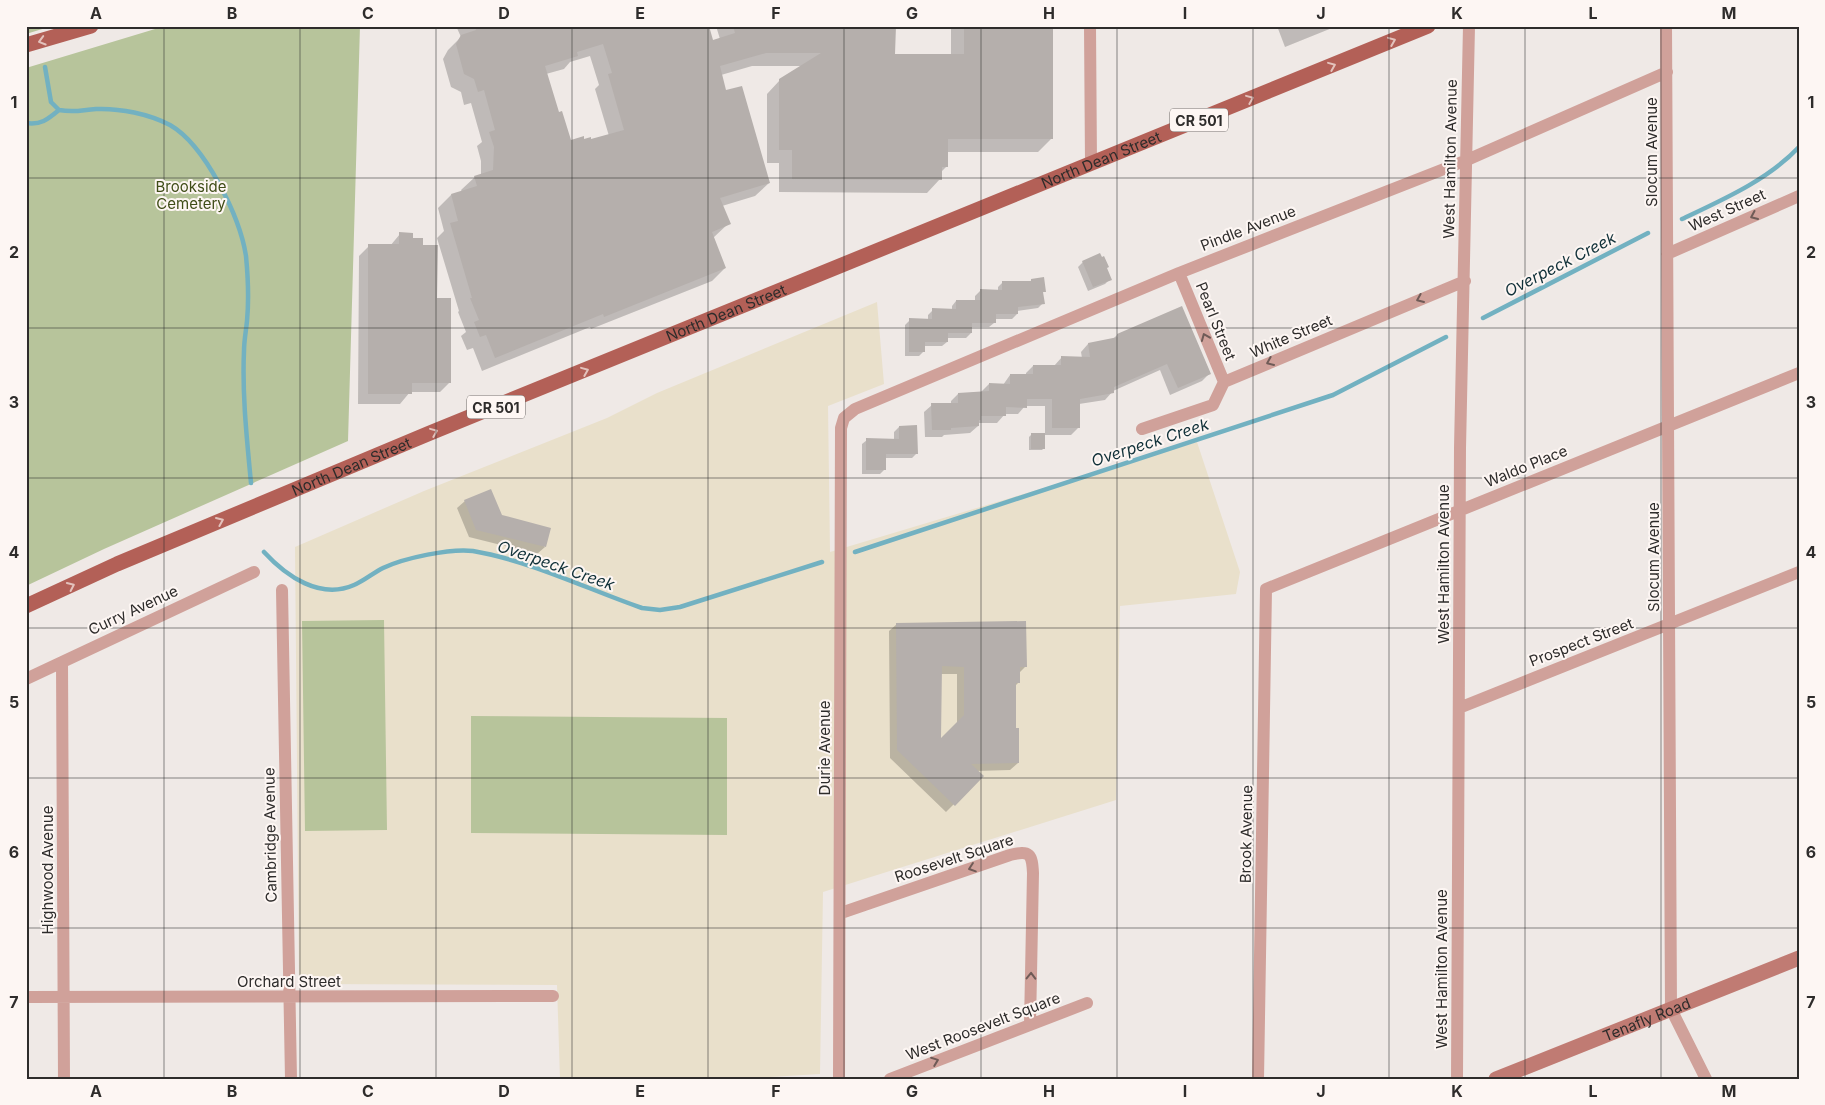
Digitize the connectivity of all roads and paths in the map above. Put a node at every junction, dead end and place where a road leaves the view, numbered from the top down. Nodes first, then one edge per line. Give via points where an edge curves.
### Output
1 (91, 26) edge
2 (1090, 26) edge
3 (1428, 26) edge
4 (1469, 26) edge
5 (1666, 26) edge
6 (26, 45) edge
7 (1667, 72) junction
8 (1467, 160) junction
9 (1091, 164) junction
10 (1799, 196) edge
11 (1667, 254) junction
12 (1179, 273) junction
13 (1465, 280) junction
14 (1799, 373) edge
15 (1224, 382) junction
16 (844, 418) joint
17 (1668, 426) junction
18 (1142, 429) dead end
19 (1460, 510) junction
20 (254, 572) dead end
21 (1799, 572) edge
22 (1266, 589) joint
23 (282, 590) dead end
24 (26, 606) edge
25 (1669, 625) junction
26 (62, 662) junction
27 (26, 679) edge
28 (1459, 708) junction
29 (841, 913) junction
30 (1799, 958) edge
31 (553, 996) dead end
32 (26, 997) edge
33 (64, 997) junction
34 (290, 997) junction
35 (1087, 1004) dead end
36 (1671, 1009) junction
37 (1030, 1025) junction
38 (64, 1079) edge
39 (291, 1079) edge
40 (839, 1079) edge
41 (890, 1079) edge
42 (1258, 1079) edge
43 (1457, 1079) edge
44 (1496, 1079) edge
45 (1706, 1079) edge

1 -> 6 main road
2 - 9 street
9 -> 3 main road, North Dean Street / CR 501
4 - 8 street, West Hamilton Avenue
5 - 7 street, Slocum Avenue
7 - 8 street, Pindle Avenue
7 - 11 street, Slocum Avenue
8 - 12 street, Pindle Avenue
8 - 13 street, West Hamilton Avenue
24 -> 9 main road, North Dean Street / CR 501 via 430,433
10 -> 11 street, West Street
11 - 17 street, Slocum Avenue
15 -> 12 street, Pearl Street
12 - 16 street, Pindle Avenue via 855,409
13 -> 15 street, White Street
13 - 19 street, West Hamilton Avenue
14 - 17 street, Waldo Place
15 - 18 street via 1213,405
16 - 29 street, Durie Avenue via 841,428
17 - 19 street, Waldo Place
17 - 25 street, Slocum Avenue
19 - 22 street, Waldo Place
19 - 28 street, West Hamilton Avenue
20 - 26 street, Curry Avenue
21 - 25 street, Prospect Street
22 - 42 street, Brook Avenue
23 - 34 street, Cambridge Avenue
25 - 28 street, Prospect Street
25 - 36 street, Slocum Avenue
26 - 27 street, Curry Avenue
26 - 33 street, Highwood Avenue
28 - 43 street, West Hamilton Avenue
37 -> 29 street, Roosevelt Square via 1033,873 1032,860 1024,852
29 - 40 street, Durie Avenue
30 - 36 street, Tenafly Road
31 - 34 street, Orchard Street
32 - 33 street, Orchard Street
33 - 34 street, Orchard Street
33 - 38 street, Highwood Avenue
34 - 39 street, Cambridge Avenue
35 - 37 street, West Roosevelt Square
36 - 44 street, Tenafly Road
36 - 45 street, Slocum Avenue
41 -> 37 street, West Roosevelt Square

